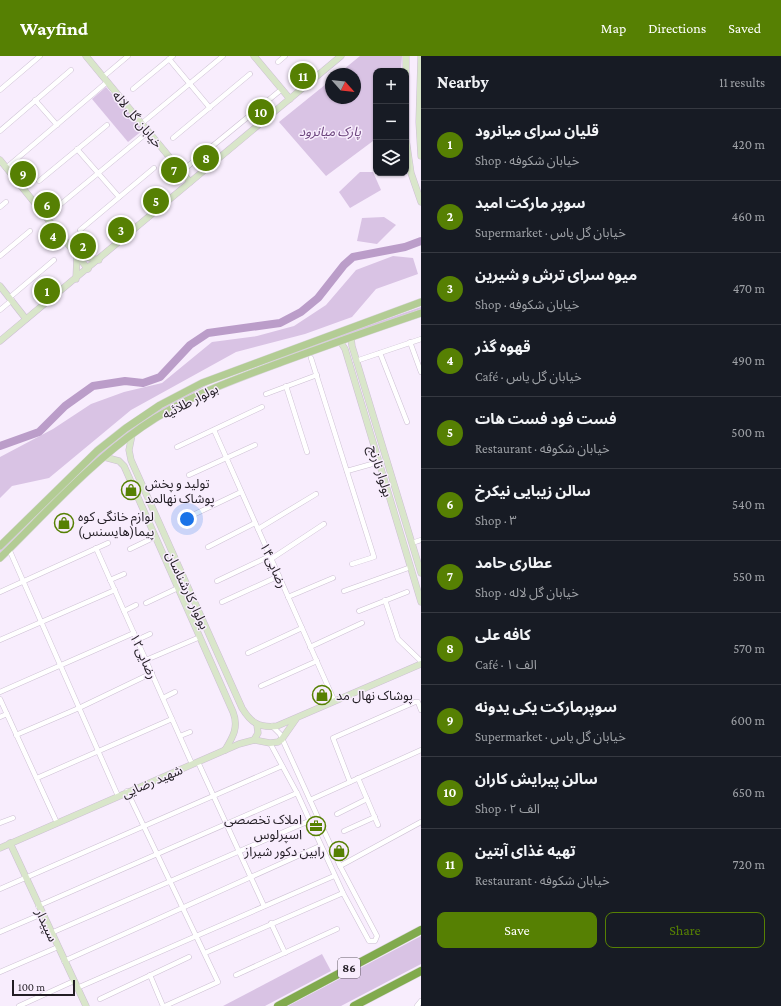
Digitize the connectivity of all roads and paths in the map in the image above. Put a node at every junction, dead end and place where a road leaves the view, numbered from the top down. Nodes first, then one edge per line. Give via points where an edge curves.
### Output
1 (40, 56) edge
2 (86, 56) edge
3 (128, 56) edge
4 (223, 56) edge
5 (254, 56) edge
6 (285, 56) edge
7 (341, 56) edge
8 (406, 56) edge
9 (421, 56) edge
10 (171, 58) edge
11 (278, 62) dead end
12 (421, 64) edge
13 (71, 70) dead end
14 (250, 74) dead end
15 (105, 79) junction
16 (190, 84) junction
17 (133, 89) dead end
18 (282, 89) junction
19 (0, 90) edge
20 (290, 99) junction
21 (35, 100) junction
22 (210, 108) junction
23 (141, 124) junction
24 (57, 125) junction
25 (107, 125) dead end
26 (0, 131) edge
27 (148, 132) junction
28 (173, 138) dead end
29 (77, 149) junction
30 (421, 156) edge
31 (0, 160) edge
32 (6, 168) junction
33 (154, 168) dead end
34 (182, 171) junction
35 (98, 172) junction
36 (38, 181) dead end
37 (190, 182) junction
38 (119, 197) junction
39 (6, 202) dead end
40 (421, 202) edge
41 (0, 207) edge
42 (45, 217) junction
43 (80, 230) dead end
44 (30, 231) dead end
45 (77, 255) junction
46 (0, 256) edge
47 (54, 260) dead end
48 (99, 260) junction
49 (88, 269) junction
50 (76, 279) junction
51 (0, 286) edge
52 (11, 299) junction
53 (421, 302) edge
54 (0, 310) edge
55 (421, 313) edge
56 (26, 319) junction
57 (351, 337) junction
58 (421, 338) edge
59 (0, 341) edge
60 (340, 341) junction
61 (410, 342) junction
62 (352, 346) junction
63 (345, 349) junction
64 (380, 353) junction
65 (311, 358) dead end
66 (356, 361) junction
67 (236, 370) junction
68 (421, 372) edge
69 (317, 375) junction
70 (238, 378) junction
71 (286, 386) junction
72 (266, 394) dead end
73 (262, 407) dead end
74 (407, 422) dead end
75 (214, 430) junction
76 (132, 435) junction
77 (255, 445) dead end
78 (177, 447) dead end
79 (307, 452) dead end
80 (104, 457) junction
81 (226, 458) junction
82 (131, 460) junction
83 (378, 462) junction
84 (123, 466) junction
85 (347, 471) junction
86 (189, 475) dead end
87 (241, 492) junction
88 (316, 494) dead end
89 (401, 507) junction
90 (393, 509) junction
91 (195, 514) dead end
92 (255, 523) junction
93 (324, 524) dead end
94 (258, 529) junction
95 (155, 537) junction
96 (421, 540) edge
97 (108, 542) dead end
98 (412, 543) junction
99 (0, 546) edge
100 (208, 547) dead end
101 (96, 548) junction
102 (9, 549) junction
103 (130, 549) dead end
104 (271, 557) junction
105 (0, 558) edge
106 (352, 564) dead end
107 (420, 564) edge
108 (411, 567) junction
109 (421, 573) edge
110 (124, 574) dead end
111 (279, 576) junction
112 (333, 578) dead end
113 (110, 580) junction
114 (24, 581) junction
115 (217, 581) dead end
116 (178, 588) junction
117 (115, 590) junction
118 (344, 591) dead end
119 (0, 592) edge
120 (407, 592) dead end
121 (288, 597) junction
122 (385, 600) junction
123 (222, 602) dead end
124 (421, 602) edge
125 (146, 603) dead end
126 (136, 605) dead end
127 (124, 611) junction
128 (359, 611) dead end
129 (41, 622) junction
130 (362, 623) dead end
131 (302, 628) junction
132 (134, 632) junction
133 (150, 634) dead end
134 (200, 637) junction
135 (0, 640) edge
136 (137, 640) junction
137 (310, 647) junction
138 (248, 653) dead end
139 (146, 660) junction
140 (316, 661) junction
141 (421, 661) edge
142 (421, 664) edge
143 (61, 666) junction
144 (152, 673) junction
145 (261, 686) dead end
146 (0, 692) edge
147 (176, 692) dead end
148 (163, 698) junction
149 (0, 699) edge
150 (334, 700) junction
151 (79, 708) junction
152 (242, 708) junction
153 (421, 710) edge
154 (234, 712) junction
155 (7, 714) junction
156 (0, 717) edge
157 (297, 718) junction
158 (172, 719) junction
159 (249, 719) junction
160 (236, 725) junction
161 (257, 725) junction
162 (272, 726) junction
163 (190, 732) dead end
164 (16, 735) junction
165 (234, 735) junction
166 (180, 736) junction
167 (282, 739) junction
168 (254, 740) junction
169 (270, 743) junction
170 (239, 744) junction
171 (226, 750) junction
172 (421, 750) edge
173 (98, 751) junction
174 (290, 757) junction
175 (195, 763) junction
176 (282, 764) junction
177 (37, 778) junction
178 (358, 778) junction
179 (350, 782) junction
180 (127, 792) junction
181 (296, 793) junction
182 (118, 796) junction
183 (213, 796) junction
184 (367, 799) junction
185 (310, 800) junction
186 (337, 814) dead end
187 (375, 817) junction
188 (13, 818) dead end
189 (309, 821) junction
190 (421, 822) edge
191 (0, 823) edge
192 (57, 823) junction
193 (226, 823) junction
194 (378, 825) dead end
195 (145, 827) junction
196 (344, 831) dead end
197 (10, 843) junction
198 (320, 846) junction
199 (0, 848) edge
200 (239, 850) junction
201 (158, 854) junction
202 (340, 866) junction
203 (334, 876) junction
204 (251, 877) junction
205 (26, 878) junction
206 (170, 881) junction
207 (0, 889) edge
208 (343, 893) junction
209 (38, 906) junction
210 (264, 906) junction
211 (183, 908) junction
212 (42, 914) junction
213 (271, 923) junction
214 (337, 930) dead end
215 (421, 930) edge
216 (0, 932) edge
217 (51, 933) junction
218 (196, 935) junction
219 (58, 948) junction
220 (205, 953) junction
221 (285, 953) junction
222 (189, 957) dead end
223 (64, 961) junction
224 (421, 971) edge
225 (0, 972) edge
226 (150, 975) junction
227 (236, 975) dead end
228 (74, 981) junction
229 (392, 986) junction
230 (77, 988) junction
231 (100, 999) dead end
232 (421, 1001) edge
233 (19, 1006) edge
234 (86, 1006) edge
235 (164, 1006) edge
236 (278, 1006) edge
237 (354, 1006) edge
238 (363, 1006) edge
239 (417, 1006) edge

1 - 19 street
2 - 15 street, خیابان گل لاله
3 - 15 street
4 - 16 street
5 - 18 street
6 - 11 street
7 - 20 street
8 - 40 street via 406,139 411,173
9 - 12 street
10 - 16 street
10 - 17 street
12 - 30 street
13 - 21 street
14 - 22 street
15 - 23 street, خیابان گل لاله
15 - 24 street
16 - 22 street
16 - 23 street
18 - 20 street
18 - 34 street
20 - 37 street
21 - 24 street
21 - 26 street
22 - 28 street
23 - 27 street, خیابان گل لاله
24 - 32 street
25 - 29 street
27 - 34 street, خیابان گل لاله
27 - 35 street
29 - 35 street
29 - 36 street
31 - 32 street
32 - 42 street
33 - 38 street
34 - 37 street, خیابان گل لاله
35 - 38 street
35 - 42 street
37 - 48 street
38 - 43 street
39 - 41 street
42 - 45 street
44 - 46 street
45 - 48 street
45 - 49 street
45 - 50 street
47 - 52 street
48 - 49 street
49 - 50 street
50 - 56 street
51 - 52 street
52 - 54 street
52 - 56 street
53 - 67 main road, بولوار طلائیه
55 - 57 main road, بولوار طلائیه
56 - 59 street
57 - 60 main road, بولوار طلائیه
57 - 62 street, بولوار نارنج
58 - 61 street
60 - 63 street, بولوار نارنج
60 - 70 main road, بولوار طلائیه
61 - 64 street
61 - 68 street
62 - 63 street via 347,345
62 - 66 street, بولوار نارنج
63 - 83 street, بولوار نارنج
64 - 66 street
64 - 74 street
65 - 69 street
66 - 89 street, بولوار نارنج
67 - 70 main road
67 - 99 main road, بولوار طلائیه via 183,392 126,428 97,451
69 - 71 street
69 - 85 street
70 - 76 main road, بولوار طلائیه via 187,400
71 - 72 street
71 - 79 street
73 - 75 street
75 - 78 street
75 - 81 street, رضایی۱۴
76 - 80 main road, بولوار طلائیه
76 - 82 street, بولوار کارشناسان via 129,450
77 - 81 street
80 - 84 street
80 - 102 main road, بولوار طلائیه
81 - 86 street
81 - 87 street, رضایی۱۴
82 - 84 street via 123,461
82 - 152 street, بولوار کارشناسان
83 - 85 street
83 - 90 street, بولوار نارنج
84 - 95 street, بولوار کارشناسان
85 - 106 street via 374,557
87 - 91 street
87 - 92 street, رضایی۱۴
88 - 94 street
89 - 90 street
89 - 98 street, بولوار نارنج
90 - 108 street, بولوار نارنج
92 - 94 street, رضایی۱۴
92 - 100 street
93 - 104 street
94 - 104 street, رضایی۱۴
95 - 103 street
95 - 116 street, بولوار کارشناسان
96 - 98 street
97 - 101 street
98 - 107 street, بولوار نارنج
101 - 113 street, رضایی۱۲
101 - 114 street
102 - 105 main road, بولوار طلائیه
102 - 114 street
104 - 111 street, رضایی۱۴
104 - 115 street
107 - 109 street, بولوار نارنج
108 - 118 street
108 - 124 street, بولوار نارنج
110 - 113 street
111 - 121 street, رضایی۱۴
111 - 123 street
112 - 121 street
113 - 117 street, رضایی۱۲
114 - 119 street
114 - 129 street
116 - 125 street
116 - 134 street, بولوار کارشناسان
117 - 127 street, رضایی۱۲
117 - 129 street
120 - 122 street
121 - 131 street, رضایی۱۴
122 - 128 street
122 - 141 street via 398,639
126 - 127 street
127 - 132 street, رضایی۱۲
129 - 135 street
129 - 143 street
130 - 137 street
131 - 137 street, رضایی۱۴
131 - 138 street
132 - 136 street, رضایی۱۲
132 - 143 street
133 - 136 street
134 - 139 street
134 - 154 street, بولوار کارشناسان
136 - 139 street, رضایی۱۲
137 - 140 street, رضایی۱۴
139 - 144 street, رضایی۱۲
140 - 145 street
140 - 150 street, رضایی۱۴
142 - 150 street
143 - 146 street
143 - 151 street
144 - 148 street, رضایی۱۲
144 - 151 street
147 - 148 street
148 - 158 street, رضایی۱۲
149 - 155 street
150 - 157 street
151 - 164 street
151 - 173 street
152 - 154 street via 239,714
152 - 159 street, بولوار کارشناسان
153 - 179 street via 418,702 415,702 333,738
154 - 160 street, بولوار کارشناسان
155 - 156 street
155 - 164 street
157 - 162 street
157 - 167 street
158 - 166 street, رضایی۱۲
158 - 173 street
159 - 160 street via 242,719
159 - 161 street, بولوار کارشناسان
160 - 165 street, بولوار کارشناسان
161 - 162 street
161 - 168 street via 258,733
162 - 167 street
163 - 166 street
164 - 177 street
165 - 170 street via 235,741
165 - 171 street, بولوار کارشناسان
166 - 175 street, رضایی۱۲
167 - 169 street, شهید رضایی
167 - 174 street
168 - 169 street, شهید رضایی
168 - 170 street, شهید رضایی
169 - 176 street
170 - 171 street, شهید رضایی
171 - 175 street, شهید رضایی
172 - 178 street
173 - 177 street
173 - 182 street
174 - 176 street
174 - 185 street
175 - 180 street, شهید رضایی
175 - 183 street, رضایی۱۲
176 - 181 street
176 - 183 street
177 - 192 street
178 - 179 street
178 - 184 street
179 - 185 street
180 - 182 street, شهید رضایی
180 - 195 street
181 - 189 street
181 - 193 street
182 - 192 street, شهید رضایی
183 - 193 street, رضایی۱۲
183 - 195 street
184 - 186 street
184 - 187 street
185 - 202 street
187 - 194 street
187 - 196 street
188 - 191 street
189 - 198 street
189 - 200 street
190 - 202 street
192 - 197 street, شهید رضایی
193 - 200 street, رضایی۱۲
193 - 201 street
195 - 201 street
195 - 205 street
197 - 199 street, شهید رضایی
197 - 205 street, سپیدار
198 - 203 street
198 - 204 street
200 - 204 street, رضایی۱۲
200 - 206 street
201 - 206 street
201 - 209 street
202 - 208 street via 377,936 375,941 369,941
203 - 208 street
203 - 210 street
204 - 210 street, رضایی۱۲
204 - 211 street
205 - 207 street
205 - 209 street, سپیدار
206 - 211 street
206 - 217 street
208 - 213 street
209 - 212 street, سپیدار
210 - 218 street
211 - 218 street
211 - 223 street
212 - 216 street
212 - 217 street, سپیدار
213 - 220 street
213 - 221 street
214 - 221 street
215 - 236 highway, 86
217 - 219 street, سپیدار
218 - 220 street
218 - 230 street
219 - 223 street, سپیدار
219 - 225 street
220 - 235 street via 218,982
221 - 227 street
222 - 226 street
223 - 228 street, سپیدار
224 - 229 highway
226 - 231 street
226 - 235 street
228 - 230 street, سپیدار
228 - 233 street
229 - 237 highway
229 - 238 street
230 - 234 street, سپیدار
232 - 239 street

